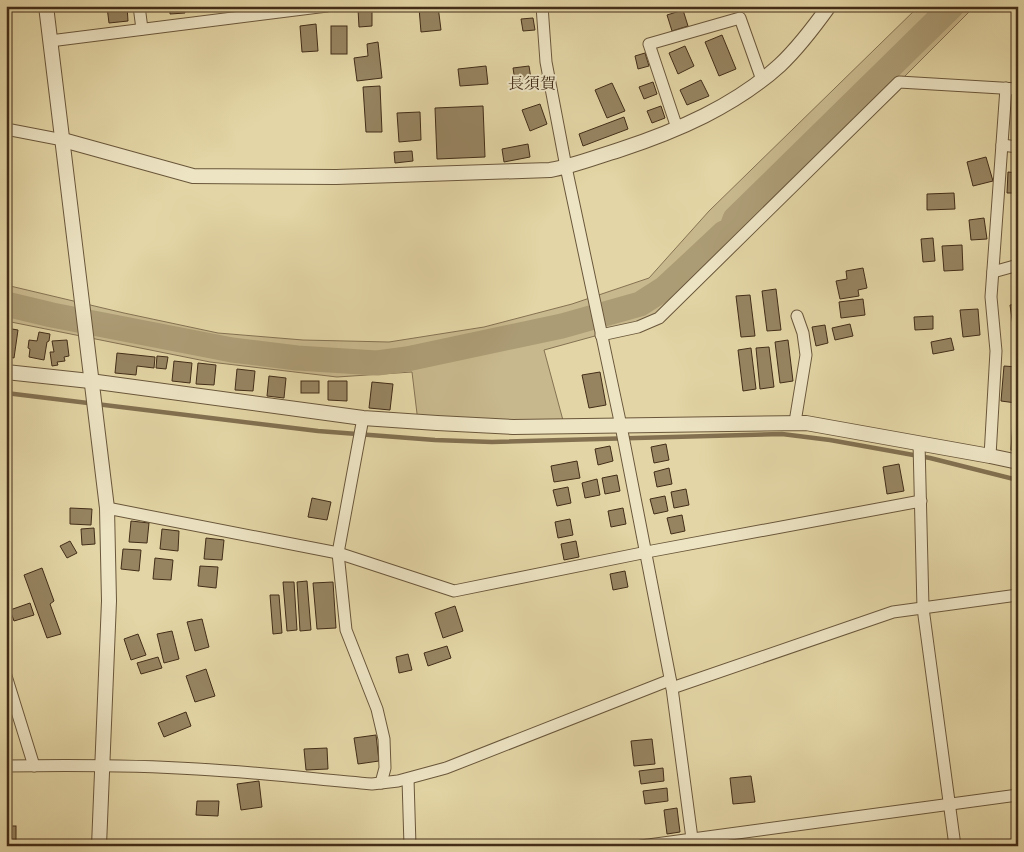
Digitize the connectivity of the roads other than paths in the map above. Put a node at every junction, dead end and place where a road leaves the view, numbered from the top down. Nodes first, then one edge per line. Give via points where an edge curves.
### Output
1 (46, 6) edge
2 (139, 6) edge
3 (327, 6) edge
4 (542, 6) edge
5 (829, 6) edge
6 (142, 29) junction
7 (50, 41) junction
8 (762, 80) junction
9 (1012, 89) edge
10 (677, 128) junction
11 (6, 129) edge
12 (62, 140) junction
13 (1002, 145) junction
14 (1018, 147) edge
15 (566, 167) junction
16 (1018, 265) edge
17 (993, 272) junction
18 (797, 316) dead end
19 (601, 335) junction
20 (6, 372) edge
21 (90, 381) junction
22 (363, 418) junction
23 (795, 422) junction
24 (622, 426) junction
25 (919, 443) junction
26 (990, 456) junction
27 (1018, 462) edge
28 (920, 501) junction
29 (107, 508) junction
30 (338, 553) junction
31 (645, 553) junction
32 (1018, 595) edge
33 (924, 608) junction
34 (6, 676) edge
35 (671, 684) junction
36 (102, 765) junction
37 (6, 766) edge
38 (34, 766) junction
39 (408, 778) junction
40 (381, 783) junction
41 (1018, 795) edge
42 (950, 805) junction
43 (692, 842) edge
44 (100, 846) edge
45 (410, 846) edge
46 (641, 846) edge
47 (955, 846) edge

1 - 7 street
2 - 6 street
3 - 6 street
4 - 15 street via 546,62
5 - 8 street via 810,33
6 - 7 street
7 - 12 street
8 - 10 street via 721,108
8 - 10 street via 740,18 649,44
9 - 13 street
9 - 19 street via 899,82 659,318 638,327
10 - 15 street
11 - 12 street
12 - 15 street via 193,176 336,177
12 - 21 street
13 - 14 street
13 - 17 street
15 - 19 street
16 - 17 street
17 - 26 street via 991,297 996,351
18 - 23 street via 806,355
19 - 24 street
20 - 21 street
21 - 22 street
21 - 29 street
22 - 24 street via 513,427
22 - 30 street
23 - 24 street
23 - 25 street
24 - 31 street
25 - 26 street
25 - 28 street
26 - 27 street
28 - 31 street
28 - 33 street
29 - 30 street
29 - 36 street via 109,609
30 - 31 street via 454,591
30 - 40 street via 346,630 376,709 384,740 385,768
31 - 35 street
32 - 33 street
33 - 35 street via 893,612
33 - 42 street
34 - 38 street
35 - 39 street via 446,768
35 - 43 street
36 - 38 street
36 - 40 street
36 - 44 street
37 - 38 street
39 - 40 street
39 - 45 street
41 - 42 street
42 - 43 street
42 - 47 street
43 - 46 street

